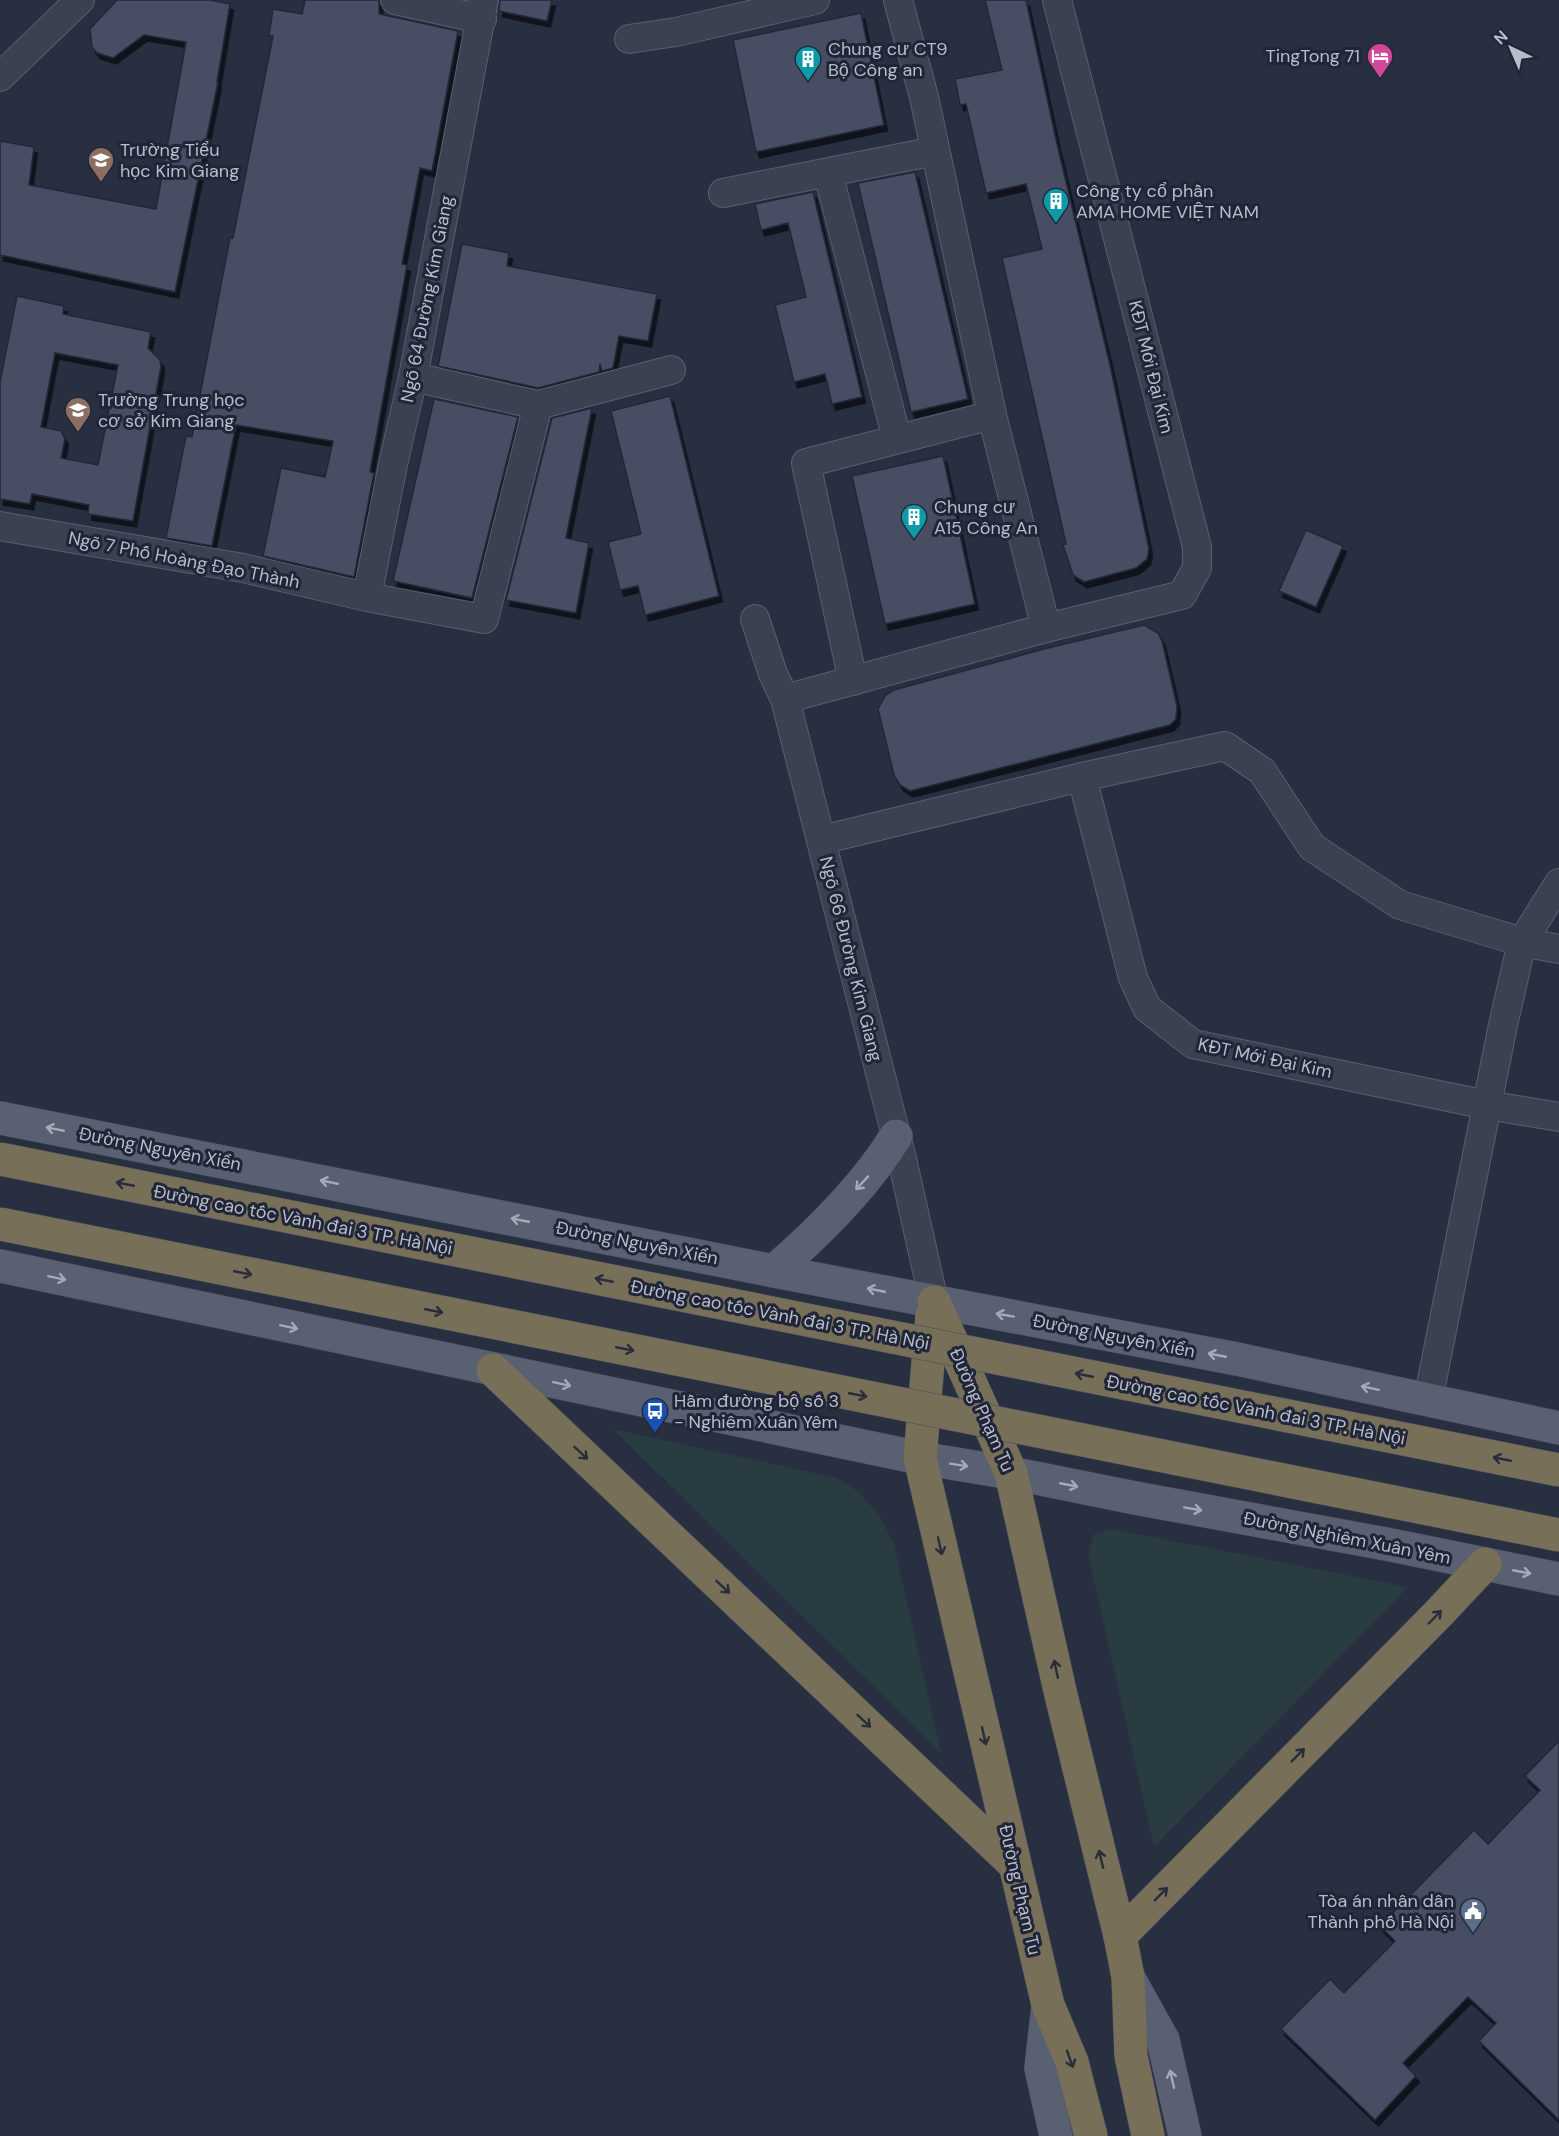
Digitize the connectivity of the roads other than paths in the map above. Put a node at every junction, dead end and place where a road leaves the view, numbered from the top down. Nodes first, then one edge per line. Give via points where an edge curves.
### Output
1 (80, 0) edge
2 (395, 0) edge
3 (815, 0) edge
4 (898, 0) edge
5 (1057, 0) edge
6 (483, 10) edge
7 (629, 39) dead end
8 (0, 77) edge
9 (934, 151) junction
10 (828, 173) junction
11 (723, 193) dead end
12 (671, 370) dead end
13 (413, 377) junction
14 (538, 405) junction
15 (992, 415) junction
16 (897, 439) junction
17 (0, 526) edge
18 (367, 597) junction
19 (755, 619) dead end
20 (1046, 628) junction
21 (853, 681) junction
22 (785, 699) junction
23 (1082, 777) junction
24 (821, 840) junction
25 (1559, 883) edge
26 (1522, 942) junction
27 (1559, 949) edge
28 (1487, 1105) junction
29 (0, 1118) edge
30 (1559, 1118) edge
31 (896, 1136) junction
32 (0, 1159) edge
33 (0, 1224) edge
34 (0, 1233) edge
35 (0, 1266) edge
36 (774, 1271) junction
37 (934, 1302) junction
38 (247, 1318) junction
39 (493, 1370) junction
40 (1428, 1400) junction
41 (1559, 1428) edge
42 (920, 1458) junction
43 (1559, 1470) edge
44 (1011, 1473) junction
45 (1559, 1535) edge
46 (1485, 1564) junction
47 (1559, 1579) edge
48 (1014, 1863) junction
49 (1120, 1936) junction
50 (1128, 1977) junction
51 (1048, 2005) junction
52 (1056, 2136) edge
53 (1091, 2136) edge
54 (1148, 2136) edge
55 (1185, 2136) edge

1 - 8 street
2 - 6 street
3 - 7 street
4 - 9 street
5 - 20 street, KĐT Mới Đại Kim via 1197,548 1197,568 1182,595
6 - 13 street, Ngõ 64 Đường Kim Giang
9 - 10 street
9 - 15 street
10 - 11 street
10 - 16 street
12 - 14 street
13 - 14 street
13 - 18 street, Ngõ 64 Đường Kim Giang
14 - 18 street, Ngõ 7 Phố Hoàng Đạo Thành via 484,619
15 - 16 street
15 - 20 street
16 - 21 street via 806,463
17 - 18 street, Ngõ 7 Phố Hoàng Đạo Thành via 243,568
19 - 22 street, Ngõ 66 Đường Kim Giang
20 - 21 street, KĐT Mới Đại Kim
21 - 22 street, KĐT Mới Đại Kim
22 - 24 street, Ngõ 66 Đường Kim Giang
23 - 24 street
23 - 26 street via 1225,746 1262,771 1312,847 1371,886 1400,905
23 - 28 street, KĐT Mới Đại Kim via 1133,978 1147,1008 1193,1044
24 - 31 street, Ngõ 66 Đường Kim Giang
25 - 26 street
26 - 27 street
26 - 28 street
28 - 30 street, KĐT Mới Đại Kim
28 - 40 street
36 -> 29 main road, Đường Nguyễn Xiển
31 -> 36 main road via 871,1174
31 - 37 street, Ngõ 66 Đường Kim Giang
43 -> 32 highway, Đường cao tốc Vành đai 3 TP. Hà Nội, bridge
33 -> 45 highway, bridge
34 - 38 main road via 209,1278
35 -> 38 main road
37 -> 36 main road, Đường Nguyễn Xiển
40 -> 37 main road, Đường Nguyễn Xiển
37 - 42 highway, Đường Phạm Tu
37 - 44 highway, Đường Phạm Tu
38 -> 39 main road
39 -> 42 main road
39 -> 48 highway
40 - 41 main road
42 -> 44 main road
42 -> 48 highway, Đường Phạm Tu
44 -> 46 main road, Đường Nghiêm Xuân Yêm
49 -> 44 highway, Đường Phạm Tu
46 -> 47 main road, Đường Nghiêm Xuân Yêm
49 -> 46 highway
48 - 51 highway, Đường Phạm Tu
49 - 50 highway, Đường Phạm Tu
50 - 54 highway, Đường Phạm Tu via 1131,2056
55 -> 50 main road, Đường Phạm Tu via 1163,2040
51 - 52 main road, Đường Phạm Tu via 1041,2068
51 -> 53 highway, Đường Phạm Tu via 1072,2062

